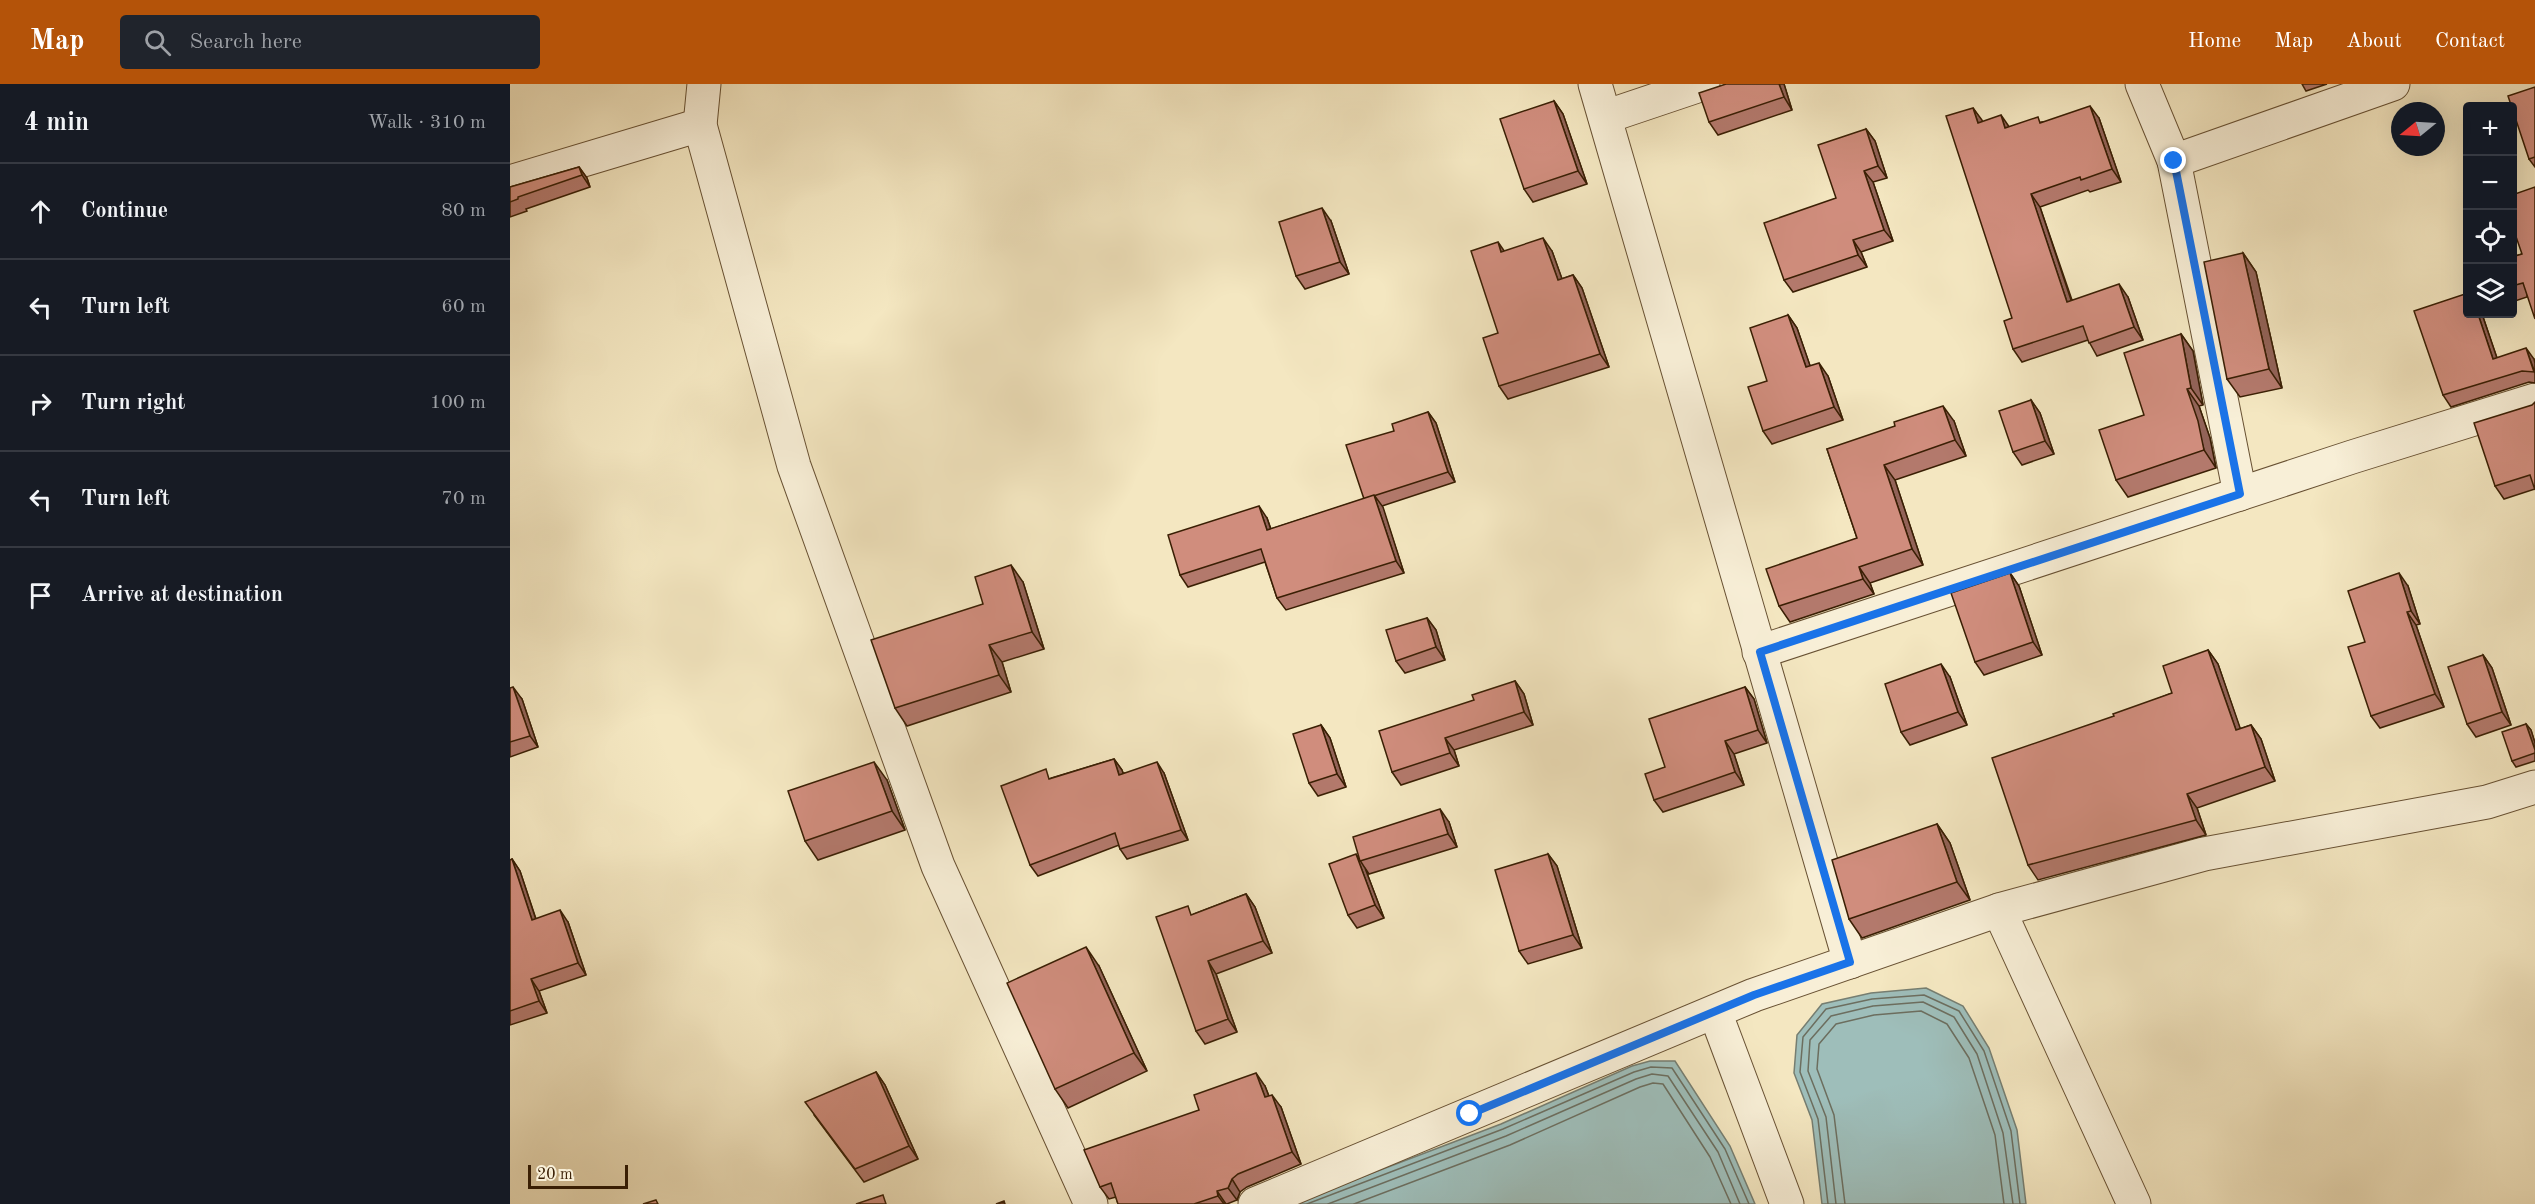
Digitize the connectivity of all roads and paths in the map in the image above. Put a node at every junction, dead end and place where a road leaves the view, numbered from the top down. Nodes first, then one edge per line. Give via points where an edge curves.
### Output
1 (704, 84) edge
2 (1595, 84) edge
3 (1703, 84) edge
4 (2142, 84) edge
5 (2393, 84) edge
6 (1605, 117) junction
7 (699, 125) junction
8 (2174, 161) junction
9 (510, 182) edge
10 (2535, 400) edge
11 (2240, 494) junction
12 (1760, 652) junction
13 (2534, 789) edge
14 (1999, 910) junction
15 (1850, 962) junction
16 (1715, 1012) junction
17 (1091, 1204) edge
18 (1254, 1204) edge
19 (1787, 1204) edge
20 (2134, 1204) edge

1 - 7 street
2 - 6 street
3 - 6 street
4 - 8 street
5 - 8 street
6 - 12 street
7 - 9 street
7 - 17 street via 794,466 930,844
8 - 11 street
10 - 11 street
11 - 12 street
12 - 15 street
13 - 14 street via 2487,802 2204,854
14 - 15 street
14 - 20 street
15 - 16 street
16 - 18 street
16 - 19 street

